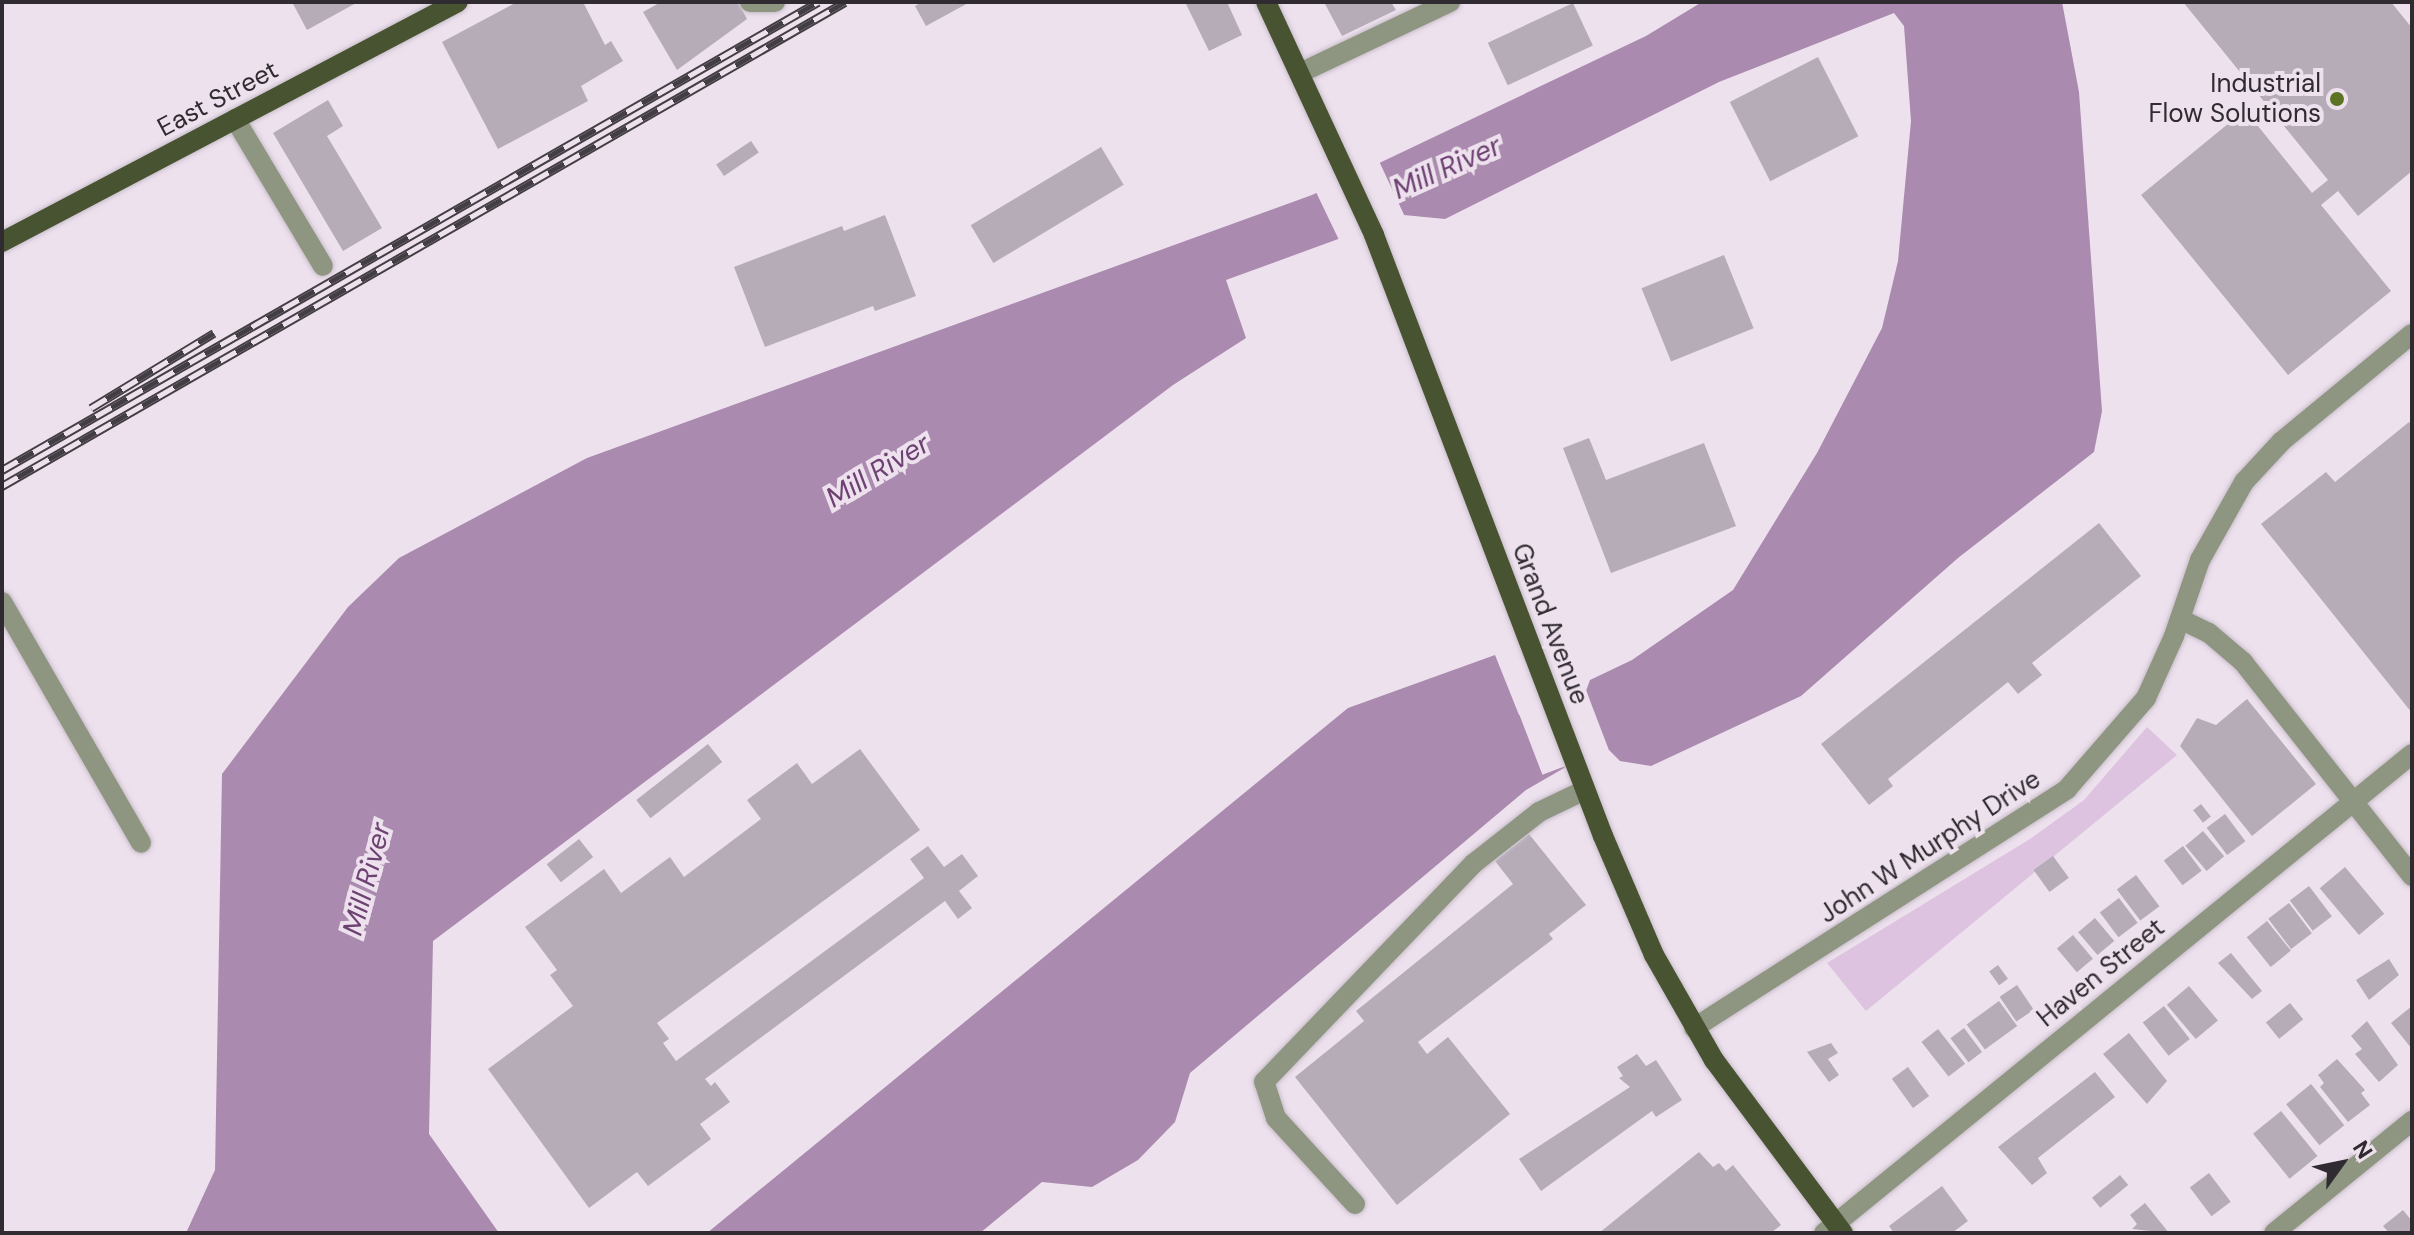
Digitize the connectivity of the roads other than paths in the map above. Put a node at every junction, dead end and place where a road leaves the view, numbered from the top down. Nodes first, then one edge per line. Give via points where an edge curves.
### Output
1 (458, 2) edge
2 (750, 2) edge
3 (775, 2) edge
4 (1266, 2) edge
5 (1450, 2) edge
6 (1300, 73) junction
7 (235, 119) junction
8 (2, 242) edge
9 (323, 266) dead end
10 (2412, 334) edge
11 (2, 602) edge
12 (2180, 619) junction
13 (2412, 754) edge
14 (1585, 790) junction
15 (2354, 800) junction
16 (141, 843) dead end
17 (2412, 876) edge
18 (1694, 1028) junction
19 (2412, 1121) edge
20 (1355, 1204) dead end
21 (1834, 1230) edge
22 (2274, 1233) edge

1 - 7 main road, East Street
2 - 3 street
4 - 6 main road, Grand Avenue
5 - 6 street
6 - 14 main road, Grand Avenue via 1374,235
7 - 8 main road, East Street
7 - 9 street
10 - 12 street, John W Murphy Drive via 2282,441 2244,482 2206,546
11 - 16 street
12 - 15 street via 2209,633 2243,662
12 - 18 street, John W Murphy Drive via 2146,698 2067,789
13 - 15 street, Haven Street
14 - 18 main road, Grand Avenue via 1637,920
14 - 20 street via 1539,812 1473,864 1399,939 1380,967 1289,1050 1264,1082 1276,1118
15 - 17 street
15 - 21 street, Haven Street
18 - 21 main road, Grand Avenue
19 - 22 street

